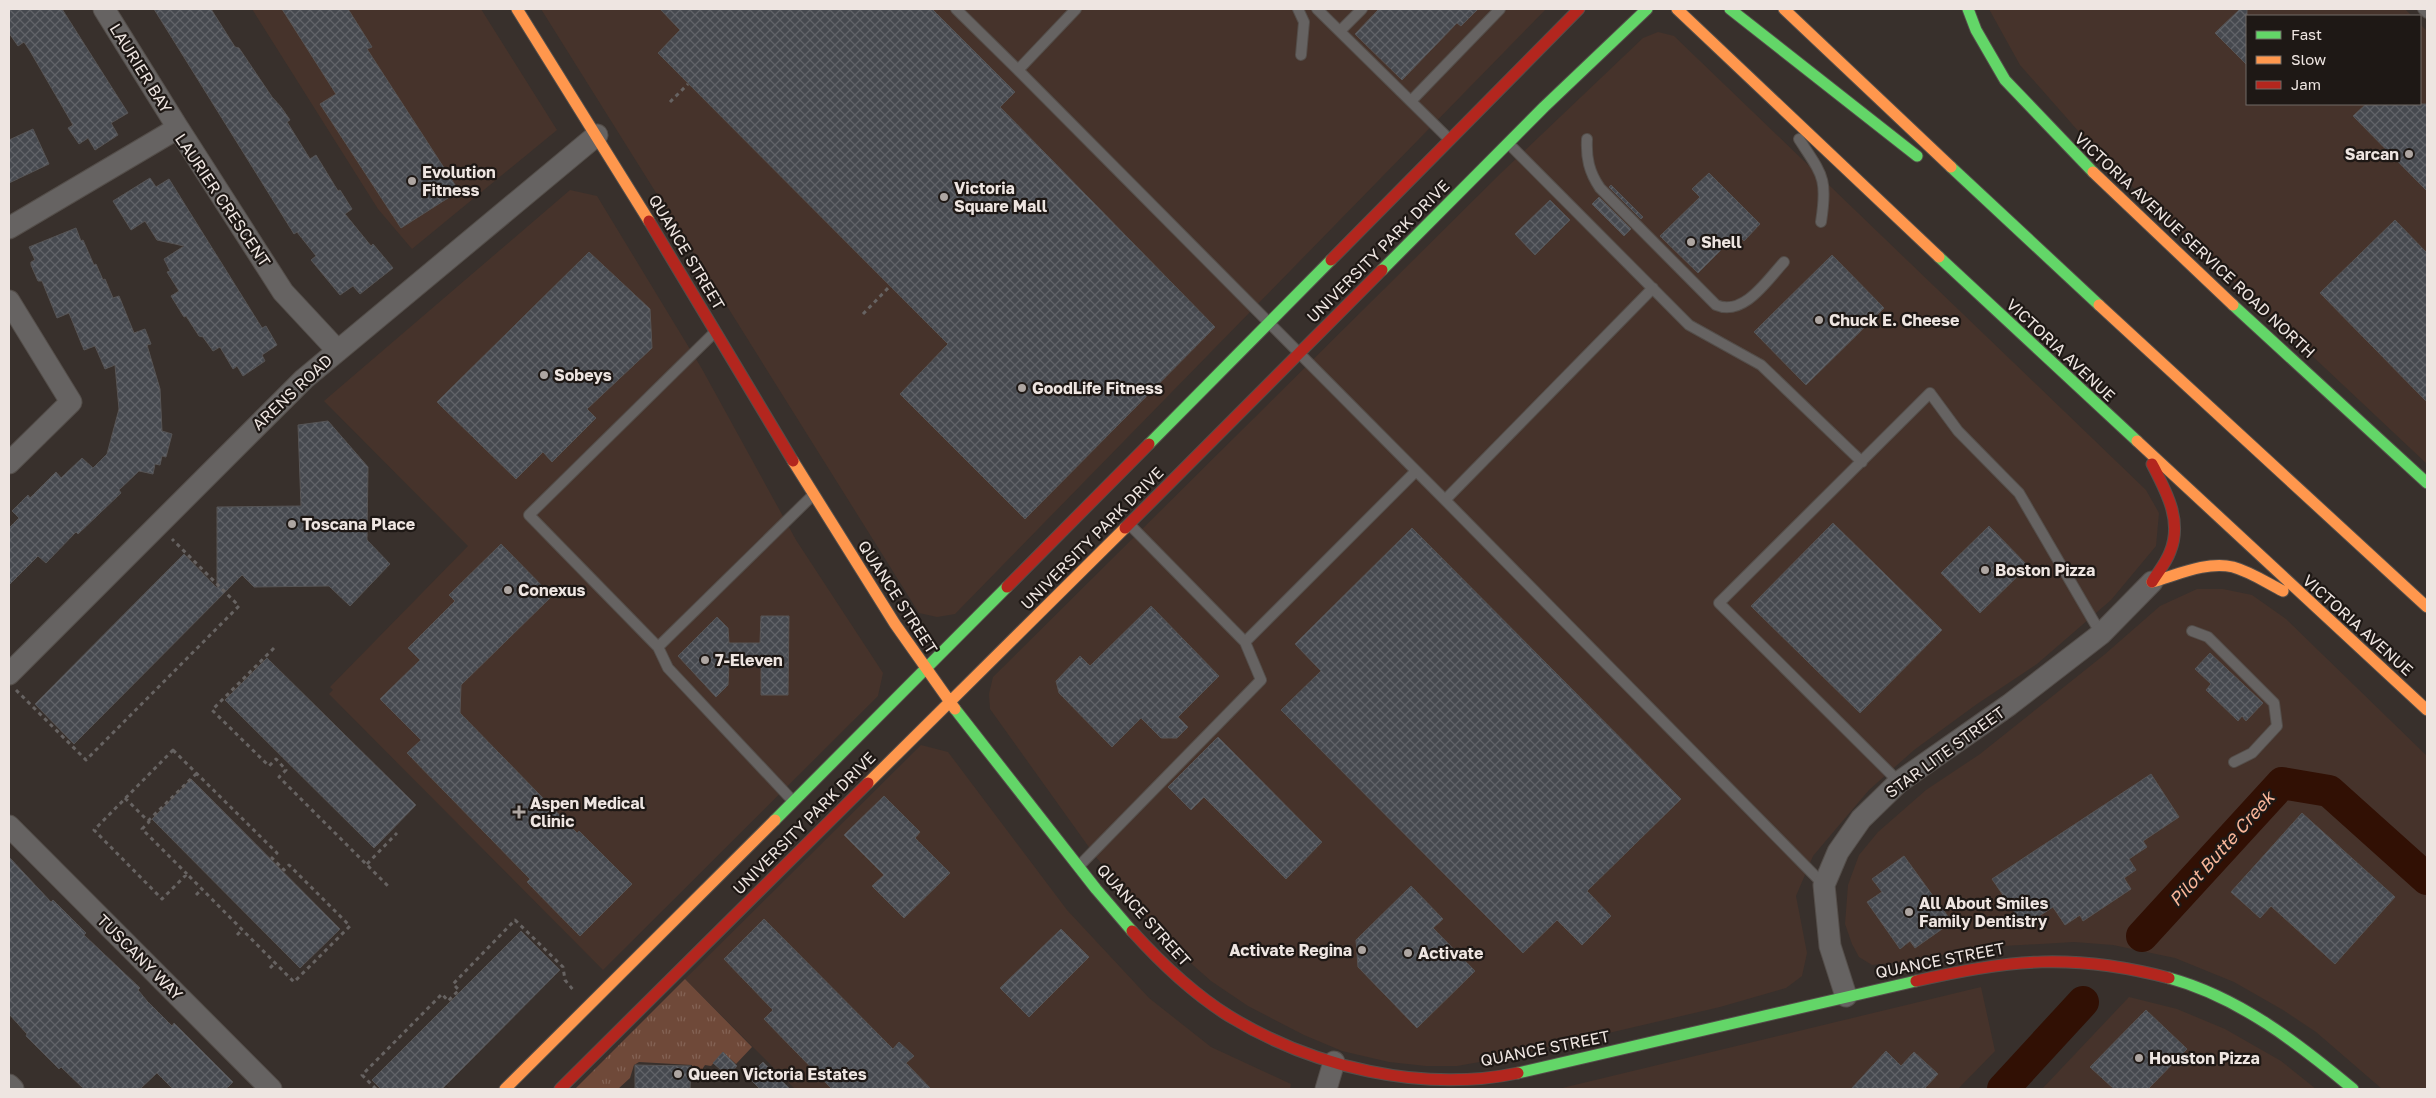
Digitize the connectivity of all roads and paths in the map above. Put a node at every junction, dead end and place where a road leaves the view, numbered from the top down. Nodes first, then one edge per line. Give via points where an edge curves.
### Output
1 (104, 9) edge
2 (517, 9) edge
3 (956, 9) edge
4 (1076, 9) edge
5 (1298, 9) edge
6 (1317, 9) edge
7 (1362, 9) edge
8 (1500, 9) edge
9 (1580, 9) edge
10 (1647, 9) edge
11 (1677, 9) edge
12 (1730, 9) edge
13 (1784, 9) edge
14 (1794, 9) edge
15 (1968, 9) edge
16 (2423, 9) edge
17 (2427, 13) edge
18 (1805, 29) junction
19 (1340, 31) junction
20 (1301, 55) dead end
21 (1018, 70) junction
22 (688, 84) dead end
23 (1412, 101) junction
24 (670, 102) dead end
25 (1776, 102) junction
26 (178, 128) junction
27 (596, 135) junction
28 (1449, 139) junction
29 (1587, 139) dead end
30 (1508, 144) junction
31 (1930, 165) dead end
32 (1945, 177) dead end
33 (1821, 222) dead end
34 (9, 228) edge
35 (2028, 240) junction
36 (1784, 262) dead end
37 (890, 286) dead end
38 (1653, 288) junction
39 (9, 301) edge
40 (863, 314) dead end
41 (1268, 322) junction
42 (716, 332) junction
43 (337, 350) junction
44 (1298, 353) junction
45 (2146, 451) junction
46 (1862, 462) junction
47 (9, 463) edge
48 (1416, 471) junction
49 (2427, 483) edge
50 (814, 495) junction
51 (1445, 500) junction
52 (157, 524) junction
53 (1130, 524) junction
54 (2152, 582) junction
55 (2314, 607) junction
56 (2427, 607) edge
57 (2192, 631) dead end
58 (2101, 634) junction
59 (1245, 642) junction
60 (658, 647) junction
61 (274, 648) dead end
62 (926, 669) junction
63 (9, 674) edge
64 (9, 683) edge
65 (950, 701) junction
66 (2427, 710) edge
67 (2234, 762) dead end
68 (197, 773) junction
69 (1899, 782) junction
70 (125, 798) junction
71 (792, 801) junction
72 (148, 821) junction
73 (9, 826) edge
74 (397, 833) dead end
75 (759, 835) junction
76 (757, 851) dead end
77 (367, 864) junction
78 (1078, 866) junction
79 (186, 874) junction
80 (1824, 885) junction
81 (390, 888) dead end
82 (202, 889) junction
83 (196, 895) dead end
84 (242, 930) junction
85 (237, 935) dead end
86 (275, 963) junction
87 (270, 968) dead end
88 (1846, 996) junction
89 (588, 1006) junction
90 (1334, 1062) junction
91 (9, 1085) edge
92 (13, 1089) edge
93 (271, 1089) edge
94 (376, 1089) edge
95 (505, 1089) edge
96 (560, 1089) edge
97 (1326, 1089) edge
98 (2353, 1089) edge

1 - 26 street, LAURIER BAY
2 - 27 main road, QUANCE STREET
3 - 21 lane
4 - 21 lane
5 - 20 lane via 1304,22
6 - 19 lane
7 - 19 lane
8 - 23 lane
9 - 28 main road, UNIVERSITY PARK DRIVE
10 - 30 main road, UNIVERSITY PARK DRIVE
11 - 25 main road, VICTORIA AVENUE
12 - 31 main road
13 - 18 main road
14 - 18 main road
15 - 49 main road, VICTORIA AVENUE SERVICE ROAD NORTH via 1976,30 2005,80 2062,142 2166,244
16 - 17 lane
18 - 35 main road
19 - 23 lane
21 - 41 lane
22 - 24 path
23 - 28 lane
25 - 33 lane via 1824,177
25 - 45 main road, VICTORIA AVENUE
26 - 34 street, LAURIER CRESCENT
26 - 43 street, LAURIER CRESCENT via 283,292
27 - 42 main road, QUANCE STREET
27 - 43 street, ARENS ROAD
28 - 41 main road, UNIVERSITY PARK DRIVE
29 - 36 lane via 1586,157 1600,188 1716,305 1734,307 1745,302
30 - 38 lane
30 - 44 main road, UNIVERSITY PARK DRIVE
32 - 35 main road
35 - 56 main road
37 - 40 path
38 - 46 lane via 1689,325 1761,365
38 - 51 lane
39 - 47 street via 70,402
41 - 44 lane
41 - 62 main road, UNIVERSITY PARK DRIVE
42 - 50 main road, QUANCE STREET
42 - 60 lane via 529,515
43 - 52 street, ARENS ROAD
44 - 48 lane
44 - 53 main road, UNIVERSITY PARK DRIVE
45 - 54 main road via 2172,504 2176,529 2170,551
45 - 55 main road, VICTORIA AVENUE
46 - 58 lane via 1930,393 1958,431 2019,492
46 - 69 lane via 1719,604
48 - 51 lane
48 - 59 lane
50 - 60 lane
50 - 62 main road, QUANCE STREET
51 - 80 lane
52 - 63 street, ARENS ROAD
52 - 64 path via 239,606 86,760
53 - 59 lane
53 - 65 main road, UNIVERSITY PARK DRIVE
54 - 55 main road via 2203,568 2225,566 2247,573
54 - 58 street, STAR LITE STREET
55 - 66 main road, VICTORIA AVENUE
57 - 67 lane via 2208,637 2274,704 2277,726 2252,753
58 - 69 street, STAR LITE STREET via 2009,705
59 - 78 lane via 1261,680
60 - 71 lane via 668,668
61 - 77 path via 212,710 269,766 276,760 286,770 279,777
62 - 65 main road, QUANCE STREET
62 - 71 main road, UNIVERSITY PARK DRIVE
65 - 78 main road, QUANCE STREET
65 - 96 main road, UNIVERSITY PARK DRIVE via 765,878
68 - 70 path via 173,750
68 - 72 path
68 - 86 path via 277,853 272,858 284,870 289,865 350,926 294,982
69 - 80 street, STAR LITE STREET via 1861,819 1838,852
70 - 72 path
70 - 79 path via 94,830 162,899
71 - 75 main road, UNIVERSITY PARK DRIVE
72 - 79 path via 142,829
73 - 93 street, TUSCANY WAY
74 - 77 path
75 - 76 main road
75 - 89 main road, UNIVERSITY PARK DRIVE
77 - 81 path
78 - 90 main road, QUANCE STREET via 1157,958 1194,992 1229,1016 1275,1040
79 - 82 path
80 - 88 street, STAR LITE STREET via 1830,946
82 - 83 path
82 - 84 path
84 - 85 path
84 - 86 path
86 - 87 path
88 - 90 main road, QUANCE STREET via 1504,1076 1427,1079 1384,1074
88 - 98 main road, QUANCE STREET via 2007,963 2045,960 2119,967 2164,977 2240,1007 2296,1042
89 - 94 path via 564,980 563,967 516,920 453,984 459,990 448,1001 442,994 362,1075
89 - 95 main road, UNIVERSITY PARK DRIVE
90 - 97 street
91 - 92 street

